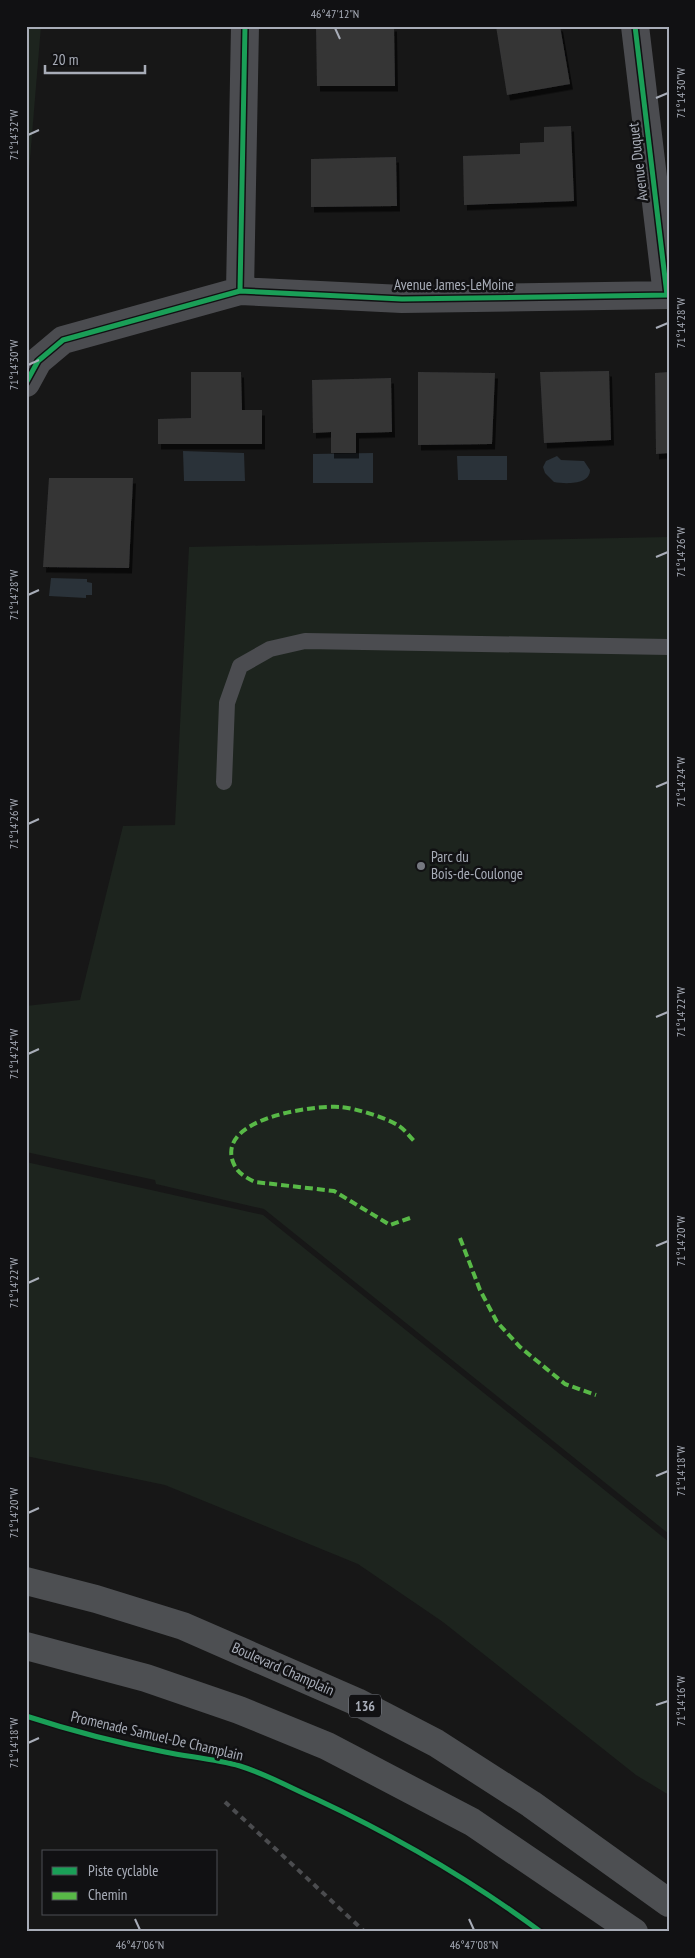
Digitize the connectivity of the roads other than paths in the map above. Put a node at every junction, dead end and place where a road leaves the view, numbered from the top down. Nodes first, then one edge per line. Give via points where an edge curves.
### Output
1 (245, 26) edge
2 (635, 26) edge
3 (240, 291) junction
4 (668, 295) edge
5 (26, 383) edge
6 (669, 647) edge
7 (224, 782) dead end
8 (26, 1581) edge
9 (26, 1646) edge
10 (669, 1903) edge
11 (634, 1932) edge

1 - 3 street
2 - 4 street, Avenue Duquet
3 - 4 street, Avenue James-LeMoine via 402,299
3 - 5 street, Avenue James-LeMoine via 63,340 38,360
6 - 7 lane via 305,641 270,650 240,666 227,703
8 - 10 main road, Boulevard Champlain / 136 via 105,1601 183,1626 357,1702 436,1743 531,1804
9 - 11 main road via 146,1678 239,1710 327,1746 472,1822

